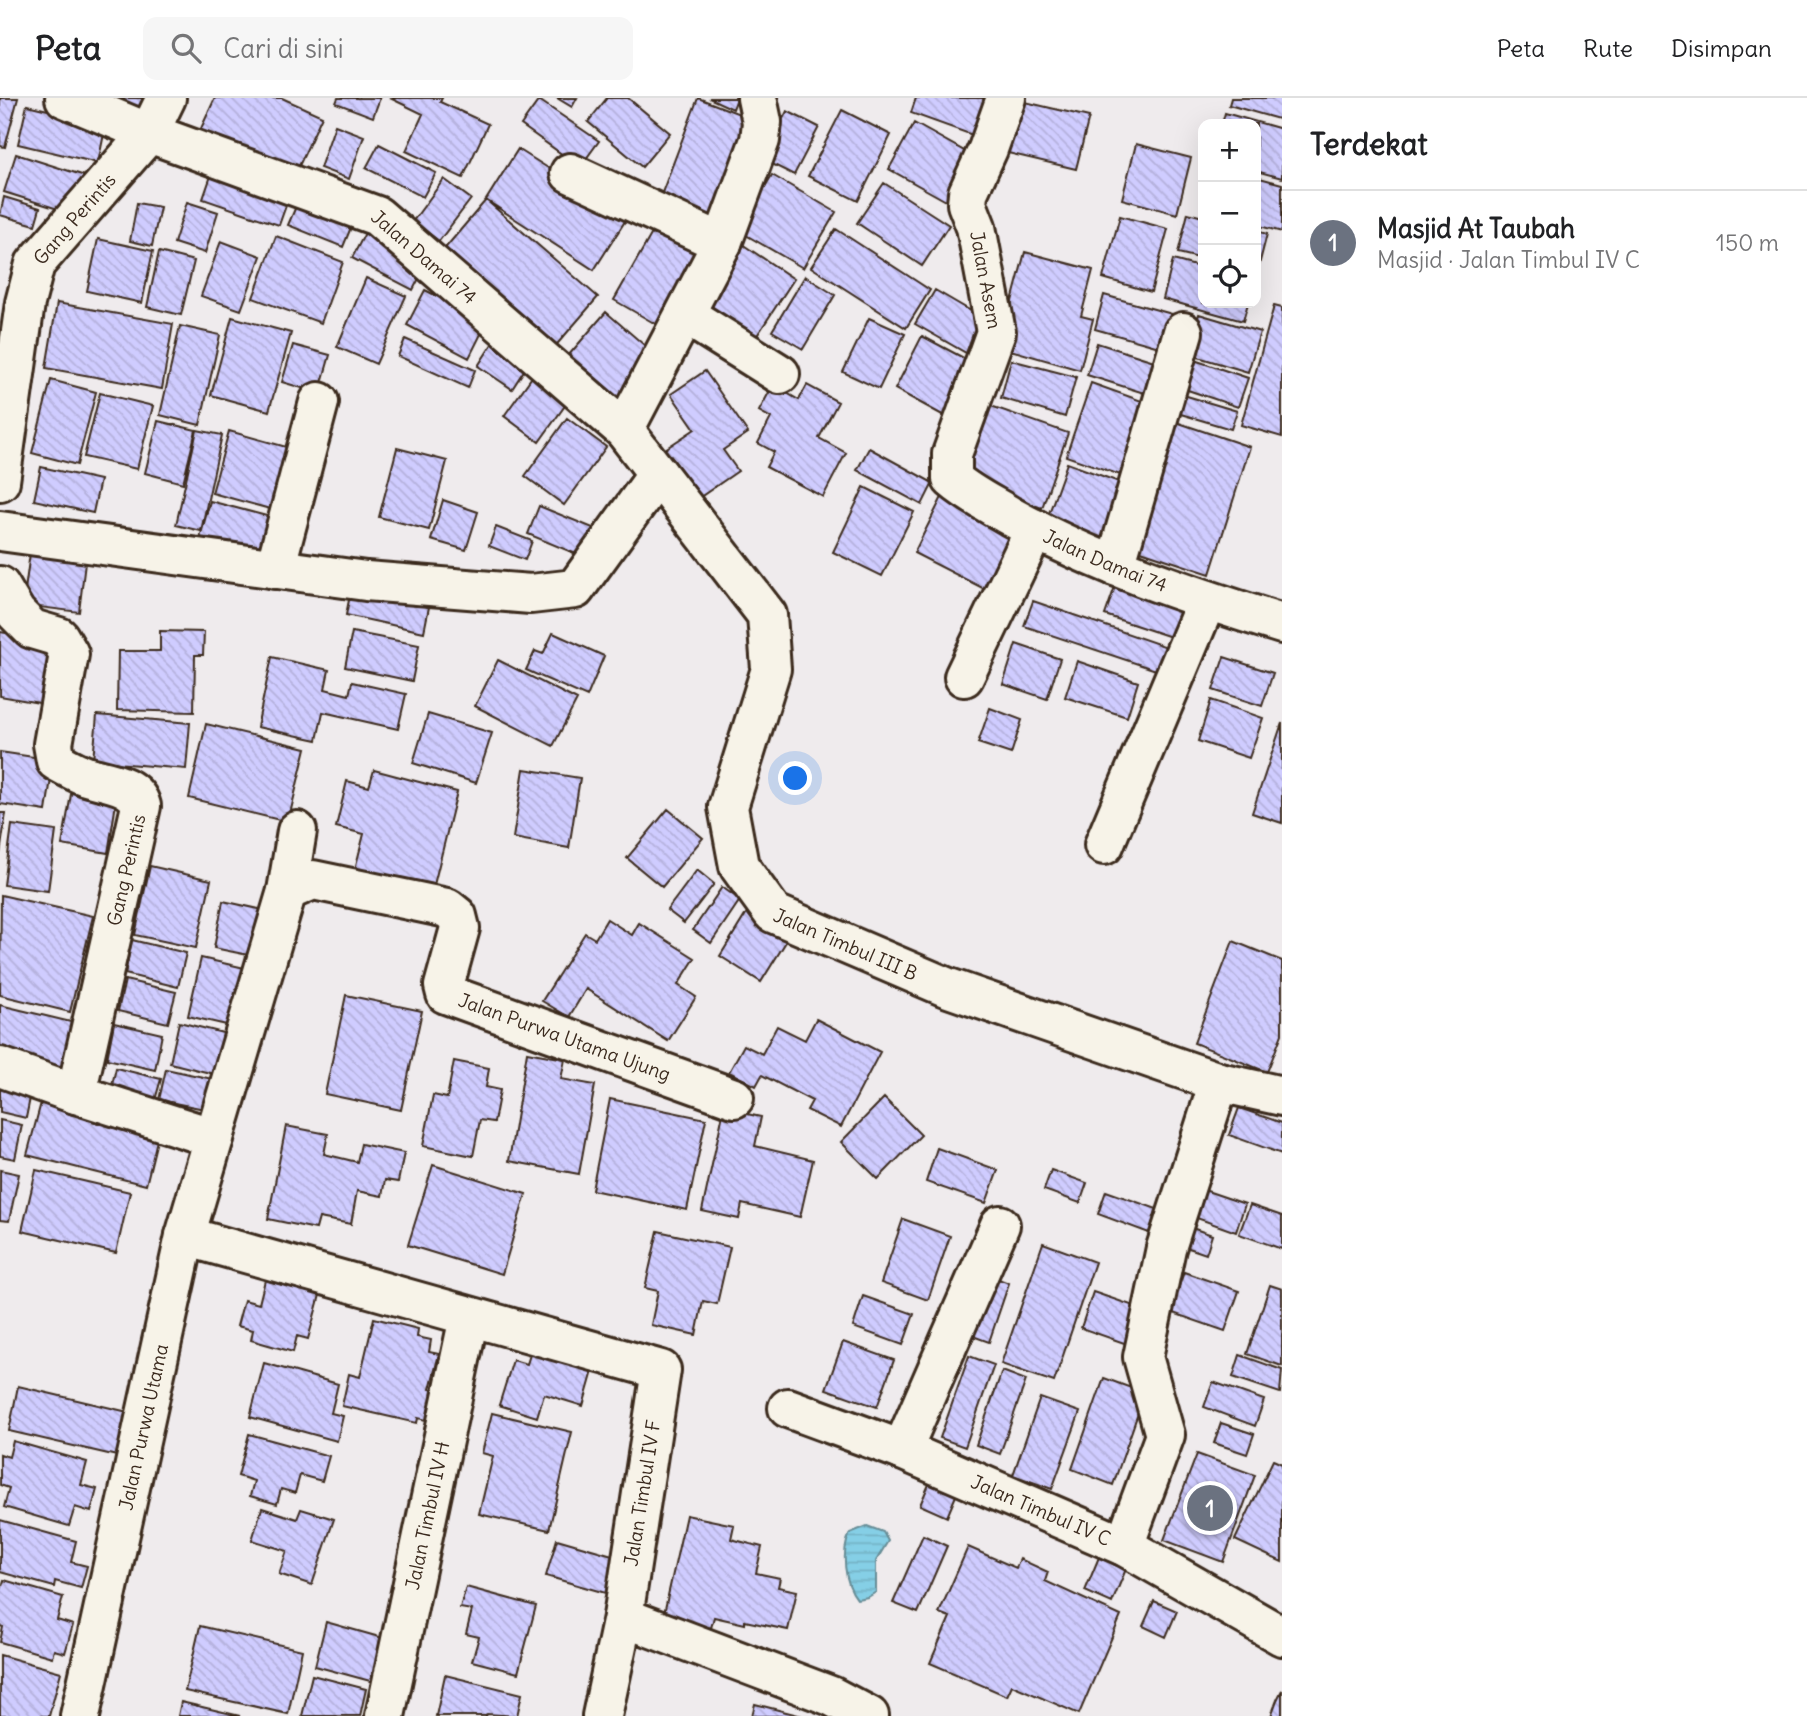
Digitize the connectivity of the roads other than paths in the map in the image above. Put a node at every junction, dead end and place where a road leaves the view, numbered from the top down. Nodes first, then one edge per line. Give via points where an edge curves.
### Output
1 (65, 98) edge
2 (166, 98) edge
3 (757, 98) edge
4 (1006, 98) edge
5 (149, 133) junction
6 (570, 173) dead end
7 (722, 243) junction
8 (686, 315) junction
9 (1183, 331) dead end
10 (780, 374) dead end
11 (320, 402) dead end
12 (624, 430) junction
13 (950, 464) joint
14 (658, 474) junction
15 (0, 481) edge
16 (1035, 529) junction
17 (0, 531) edge
18 (1115, 566) junction
19 (275, 569) junction
20 (0, 587) edge
21 (1208, 600) junction
22 (1282, 624) edge
23 (964, 677) dead end
24 (298, 831) dead end
25 (1104, 845) dead end
26 (288, 891) junction
27 (0, 1067) edge
28 (1219, 1082) junction
29 (76, 1094) junction
30 (1282, 1096) edge
31 (734, 1098) dead end
32 (214, 1138) junction
33 (1000, 1224) dead end
34 (185, 1236) junction
35 (469, 1317) junction
36 (788, 1408) dead end
37 (902, 1450) junction
38 (1124, 1546) junction
39 (623, 1617) junction
40 (1282, 1636) edge
41 (829, 1706) edge
42 (80, 1716) edge
43 (385, 1716) edge
44 (602, 1716) edge
45 (869, 1716) edge

1 - 5 street, Jalan Damai 74
2 - 5 street, Gang Perintis
3 - 7 street via 760,140
4 - 13 street, Jalan Asem via 967,204 976,227 996,332
5 - 12 street, Jalan Damai 74 via 377,216
5 - 15 street, Gang Perintis via 35,264 25,303
6 - 7 street
7 - 8 street
8 - 10 street
8 - 12 street
9 - 18 street
11 - 19 street
12 - 14 street, Jalan Timbul III B
13 - 16 street, Jalan Damai 74 via 952,479 963,489
14 - 19 street via 575,589 531,594
14 - 28 street, Jalan Timbul III B via 767,615 771,669 728,807 738,866 773,913 946,987
16 - 18 street, Jalan Damai 74
16 - 23 street
17 - 19 street
18 - 21 street, Jalan Damai 74
20 - 29 street, Gang Perintis via 32,629 59,637 69,654 53,744 56,761 85,776 124,787 141,806
21 - 22 street, Jalan Damai 74
21 - 25 street
24 - 26 street
26 - 31 street, Jalan Purwa Utama Ujung via 313,880 447,908 457,916 460,928 444,986 446,995
26 - 32 street
27 - 29 street
28 - 30 street, Jalan Timbul III B
28 - 38 street via 1166,1248 1143,1357 1165,1435
29 - 32 street
32 - 34 street, Jalan Purwa Utama
33 - 37 street
34 - 35 street
34 - 42 street, Jalan Purwa Utama
35 - 39 street, Jalan Timbul IV F via 661,1370
35 - 43 street, Jalan Timbul IV H
36 - 37 street, Jalan Timbul IV C
37 - 38 street, Jalan Timbul IV C
38 - 40 street, Jalan Timbul IV C
39 - 41 street
39 - 44 street, Jalan Timbul IV F
41 - 45 street

